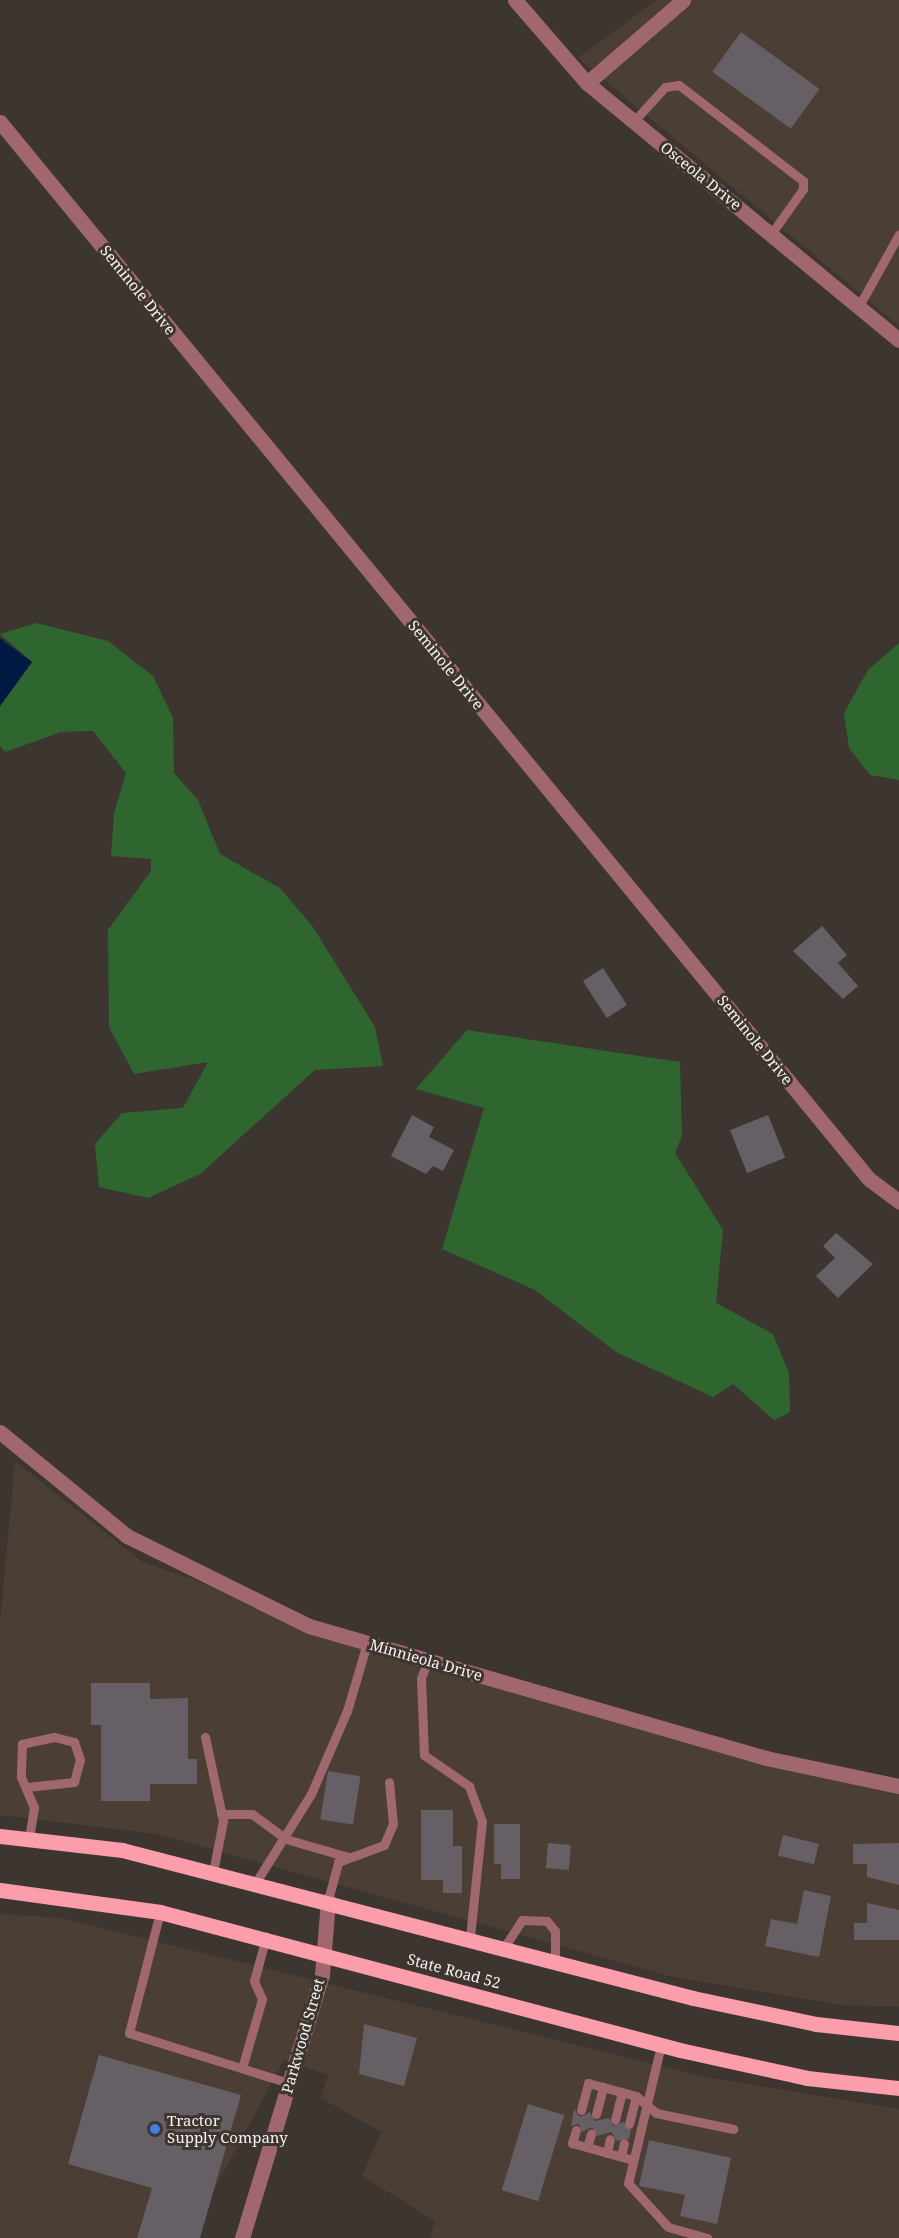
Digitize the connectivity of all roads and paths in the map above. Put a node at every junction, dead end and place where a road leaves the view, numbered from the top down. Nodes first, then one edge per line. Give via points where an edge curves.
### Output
1 (515, 0) edge
2 (683, 0) edge
3 (587, 83) junction
4 (634, 121) junction
5 (0, 122) edge
6 (771, 234) junction
7 (899, 234) edge
8 (859, 306) junction
9 (899, 340) edge
10 (899, 1202) edge
11 (0, 1432) edge
12 (367, 1643) junction
13 (428, 1660) junction
14 (205, 1737) dead end
15 (389, 1782) dead end
16 (899, 1786) edge
17 (27, 1787) junction
18 (221, 1814) junction
19 (0, 1836) edge
20 (29, 1839) junction
21 (286, 1839) junction
22 (348, 1857) junction
23 (213, 1872) junction
24 (256, 1882) junction
25 (0, 1890) edge
26 (328, 1900) junction
27 (160, 1912) junction
28 (266, 1937) junction
29 (470, 1937) junction
30 (505, 1946) junction
31 (325, 1955) junction
32 (555, 1960) junction
33 (899, 2033) edge
34 (661, 2045) junction
35 (242, 2068) junction
36 (289, 2083) junction
37 (603, 2087) junction
38 (899, 2088) edge
39 (622, 2092) junction
40 (636, 2096) junction
41 (646, 2102) junction
42 (581, 2110) dead end
43 (596, 2114) dead end
44 (615, 2120) dead end
45 (629, 2124) dead end
46 (733, 2129) dead end
47 (576, 2130) dead end
48 (591, 2134) dead end
49 (610, 2139) dead end
50 (624, 2143) dead end
51 (587, 2147) junction
52 (607, 2153) junction
53 (621, 2156) junction
54 (633, 2160) junction
55 (242, 2238) edge
56 (707, 2238) edge

1 - 3 street, Osceola Drive
2 - 3 street
3 - 4 street, Osceola Drive
4 - 6 street, Osceola Drive
4 - 6 lane via 664,87 679,85 802,181 803,189
5 - 10 street, Seminole Drive via 862,1170
6 - 8 street, Osceola Drive
7 - 8 lane
8 - 9 street, Osceola Drive
11 - 12 street, Minnieola Drive via 127,1536 309,1626
12 - 13 street, Minnieola Drive
12 - 21 lane via 346,1711
13 - 16 street, Minnieola Drive via 766,1758
13 - 29 lane via 421,1678 424,1755 469,1786 482,1821
14 - 18 lane
15 - 22 lane via 393,1824 384,1845
17 - 17 lane via 21,1777 22,1744 54,1737 74,1742 80,1760 74,1782
17 - 20 lane via 34,1807
18 - 21 lane via 252,1814
18 - 23 lane
19 - 20 main road
20 - 23 main road via 122,1850
21 - 22 lane
21 - 24 lane via 267,1858
22 - 26 lane via 338,1862
23 - 24 main road
24 - 26 main road
25 - 27 main road, State Road 52
26 - 29 main road
26 - 31 street, Parkwood Street
27 - 28 main road, State Road 52
27 - 35 lane via 129,2033
28 - 31 main road, State Road 52
28 - 35 lane via 254,1981 262,1999
29 - 30 main road
30 - 32 main road
30 - 32 lane via 522,1920 547,1921 555,1931
31 - 34 main road, State Road 52
31 - 36 street, Parkwood Street
32 - 33 main road via 816,2024
34 - 38 main road, State Road 52 via 807,2078
34 - 41 lane
35 - 36 lane
36 - 55 street, Parkwood Street
37 - 39 lane
37 - 42 lane via 588,2083
37 - 43 lane
39 - 40 lane
39 - 44 lane
40 - 41 lane
40 - 45 lane
41 - 46 lane via 656,2114
41 - 54 lane
47 - 51 lane via 573,2143
48 - 51 lane
49 - 52 lane
50 - 53 lane
51 - 52 lane
52 - 53 lane
53 - 54 lane
54 - 56 lane via 628,2184 668,2227

